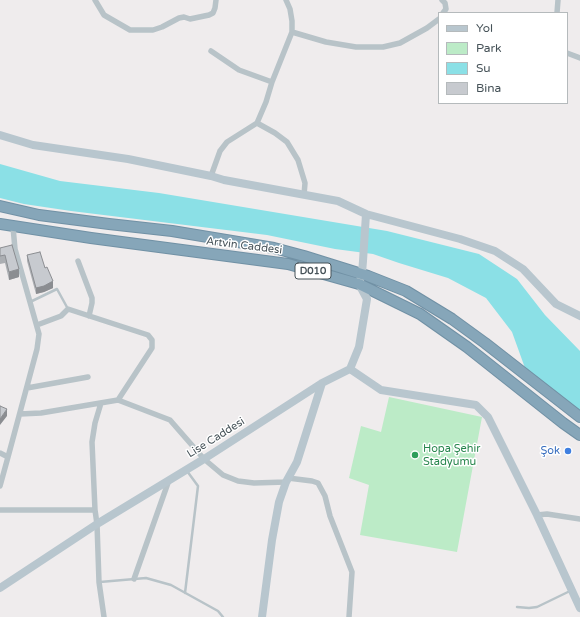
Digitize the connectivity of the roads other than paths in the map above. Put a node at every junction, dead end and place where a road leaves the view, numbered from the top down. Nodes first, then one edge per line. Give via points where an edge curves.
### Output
1 (95, 0) edge
2 (216, 0) edge
3 (286, 0) edge
4 (442, 0) edge
5 (558, 0) edge
6 (444, 12) edge
7 (557, 12) edge
8 (438, 20) edge
9 (292, 32) junction
10 (211, 51) dead end
11 (568, 53) edge
12 (580, 58) edge
13 (272, 82) junction
14 (257, 123) junction
15 (0, 135) edge
16 (212, 176) junction
17 (304, 195) junction
18 (0, 206) edge
19 (366, 214) junction
20 (0, 224) edge
21 (13, 227) junction
22 (78, 261) dead end
23 (362, 274) junction
24 (359, 284) junction
25 (30, 302) junction
26 (68, 310) junction
27 (89, 316) junction
28 (580, 316) edge
29 (37, 325) junction
30 (350, 368) junction
31 (88, 377) dead end
32 (322, 383) junction
33 (27, 388) junction
34 (118, 400) junction
35 (101, 403) junction
36 (20, 414) junction
37 (580, 417) edge
38 (580, 435) edge
39 (0, 453) edge
40 (8, 457) junction
41 (204, 459) junction
42 (186, 470) junction
43 (169, 480) junction
44 (287, 480) junction
45 (0, 486) edge
46 (0, 510) edge
47 (95, 510) junction
48 (537, 515) junction
49 (580, 519) edge
50 (97, 524) junction
51 (134, 579) junction
52 (99, 582) junction
53 (0, 588) edge
54 (572, 590) junction
55 (185, 593) junction
56 (517, 607) dead end
57 (580, 608) edge
58 (104, 617) edge
59 (223, 617) edge
60 (262, 617) edge
61 (349, 617) edge

1 - 2 street via 104,15 130,30 153,30 179,18 190,20 209,16 213,13
3 - 9 street via 292,21
4 - 6 street via 446,9
5 - 7 street
8 - 9 street via 400,42 383,47 326,42
9 - 13 street
10 - 13 street via 239,70
11 - 12 street
13 - 14 street
14 - 16 street via 227,142 220,151
14 - 17 street via 287,142 298,160 305,183
15 - 16 street via 33,145 128,159
16 - 17 street
17 - 19 street via 338,201
18 - 23 highway, Artvin Caddesi / D010 via 39,215 172,231 274,248
19 - 23 street
19 - 28 street via 495,251 523,269 556,304
20 - 21 highway, Artvin Caddesi / D010
21 - 24 highway, Artvin Caddesi / D010 via 288,264
21 - 25 street via 15,249
22 - 27 street via 92,298
23 - 24 street
23 - 37 highway, Artvin Caddesi / D010 via 406,292 452,320 486,343
24 - 30 street via 367,299 359,347
24 - 38 highway, Artvin Caddesi / D010 via 420,314 467,347
25 - 26 lane via 57,289
25 - 29 street
26 - 27 street
26 - 29 street via 61,316
27 - 34 street via 148,335 152,340 152,348
29 - 33 street via 37,349
30 - 32 street, Lise Caddesi
30 - 48 street via 381,390 476,405 488,417
31 - 33 street
32 - 41 street, Lise Caddesi
32 - 44 street via 297,462
33 - 36 street
34 - 35 street
34 - 41 street via 170,420
35 - 36 street
35 - 47 street via 92,442
36 - 40 street
39 - 40 street
40 - 45 street
41 - 42 street, Lise Caddesi
41 - 44 street via 222,476 238,481 254,483
42 - 43 street, Lise Caddesi
42 - 55 lane via 198,486
43 - 50 street, Lise Caddesi
43 - 51 street
44 - 60 street via 279,502 272,540
44 - 61 street via 312,480 318,483 325,496 352,572
46 - 47 street
47 - 50 street
48 - 49 street
48 - 54 street
50 - 52 street
50 - 53 street, Lise Caddesi
51 - 52 lane
51 - 55 lane via 158,581
52 - 58 street
54 - 56 lane via 537,607
54 - 57 street
55 - 59 lane via 218,611

